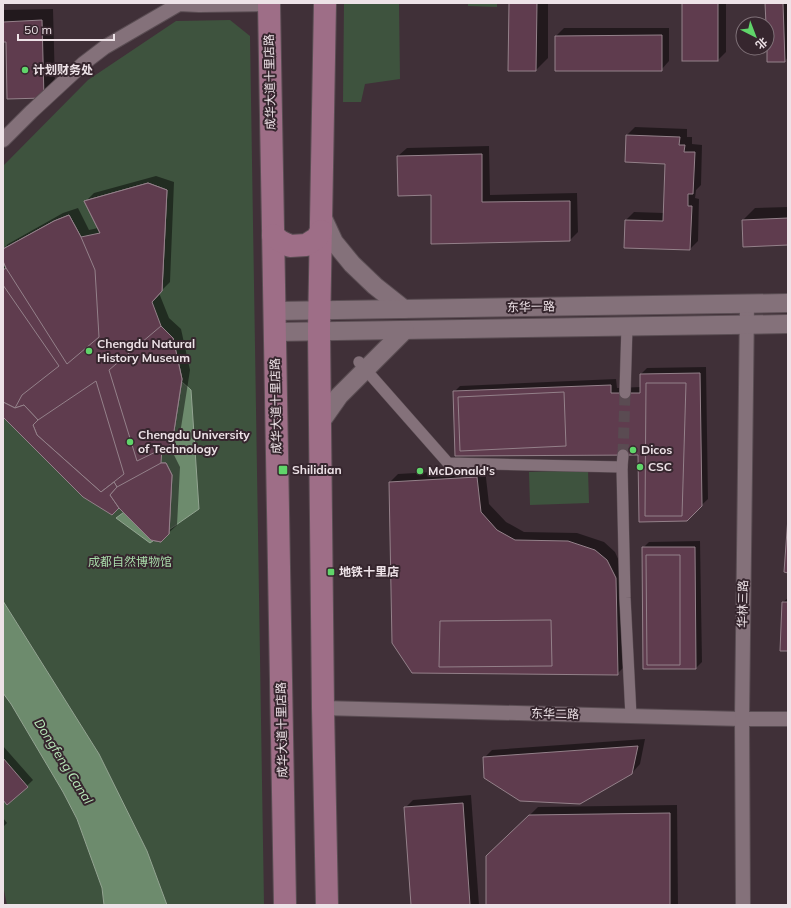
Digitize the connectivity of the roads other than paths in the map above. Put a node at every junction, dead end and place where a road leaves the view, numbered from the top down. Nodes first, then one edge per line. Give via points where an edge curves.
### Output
1 (325, 3) edge
2 (269, 4) edge
3 (3, 140) edge
4 (322, 223) junction
5 (273, 235) junction
6 (788, 303) edge
7 (747, 304) junction
8 (404, 309) junction
9 (275, 321) junction
10 (319, 321) junction
11 (747, 324) junction
12 (788, 324) edge
13 (627, 326) junction
14 (405, 330) junction
15 (362, 366) junction
16 (625, 393) tunnel mouth
17 (320, 423) junction
18 (623, 455) tunnel mouth
19 (622, 467) junction
20 (323, 708) junction
21 (631, 716) junction
22 (742, 719) junction
23 (788, 719) edge
24 (285, 905) edge
25 (327, 905) edge
26 (743, 905) edge

1 - 4 main road
2 - 3 street via 179,4 105,47 84,63
2 - 5 main road, 成华大道十里店路
4 - 5 main road via 317,238 306,245 290,246
4 - 8 street via 352,264
4 - 10 main road
5 - 9 main road, 成华大道十里店路
6 - 7 street, 东华一路
7 - 8 street, 东华一路
7 - 11 street, 华林三路
8 - 10 street, 东华一路
9 - 10 street, 东华一路
9 - 24 main road, 成华大道十里店路
10 - 14 street, 东华一路
10 - 17 main road
11 - 12 street, 东华一路
11 - 13 street, 东华一路
11 - 22 street, 华林三路
13 - 14 street, 东华一路
13 - 16 street
14 - 15 street
15 - 17 street
15 - 19 street via 448,463
17 - 20 main road
18 - 19 street
19 - 21 street
20 - 21 street, 东华二路
20 - 25 main road
21 - 22 street, 东华二路
22 - 23 street, 东华二路
22 - 26 street, 华林三路

